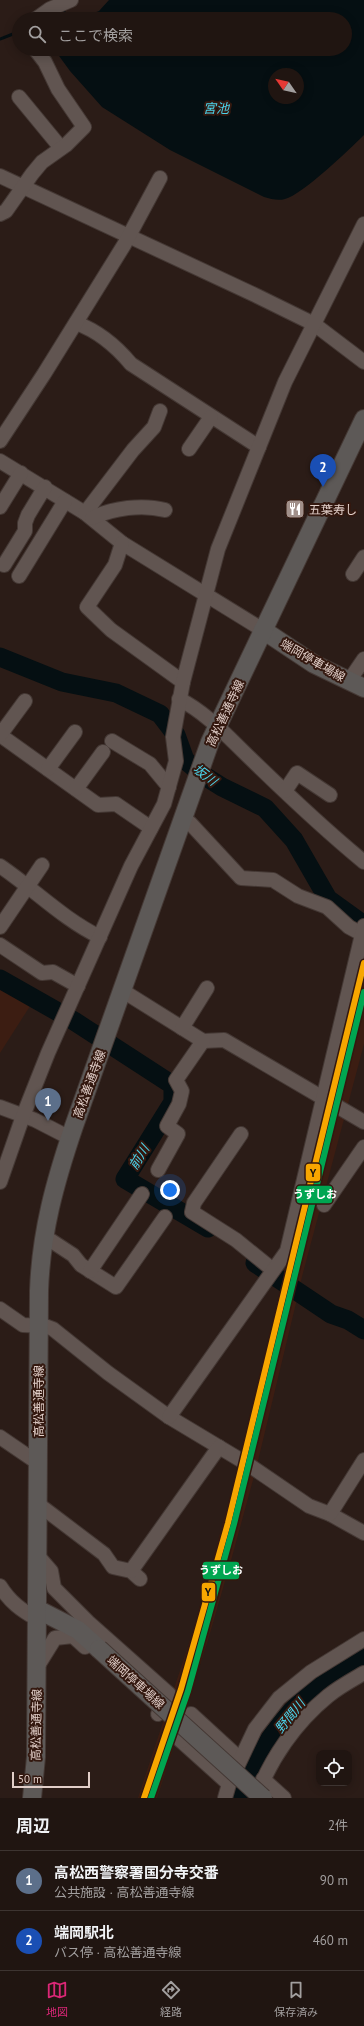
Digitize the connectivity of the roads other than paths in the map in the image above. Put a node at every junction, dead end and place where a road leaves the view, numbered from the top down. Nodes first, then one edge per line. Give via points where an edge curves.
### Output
1 (71, 0) edge
2 (46, 12) edge
3 (40, 56) edge
4 (20, 97) dead end
5 (61, 148) junction
6 (0, 176) edge
7 (160, 178) dead end
8 (24, 186) junction
9 (0, 214) edge
10 (364, 224) edge
11 (128, 236) junction
12 (76, 323) junction
13 (314, 324) junction
14 (364, 362) edge
15 (160, 411) dead end
16 (211, 417) junction
17 (364, 419) edge
18 (0, 440) edge
19 (259, 448) junction
20 (189, 449) dead end
21 (0, 461) edge
22 (21, 473) junction
23 (45, 487) junction
24 (65, 501) junction
25 (0, 507) edge
26 (165, 510) dead end
27 (89, 516) junction
28 (122, 543) junction
29 (364, 557) edge
30 (4, 565) dead end
31 (353, 574) dead end
32 (19, 576) dead end
33 (205, 595) junction
34 (263, 630) junction
35 (364, 659) edge
36 (183, 682) junction
37 (357, 685) edge
38 (364, 696) edge
39 (179, 698) junction
40 (24, 701) dead end
41 (364, 703) edge
42 (217, 728) junction
43 (75, 732) dead end
44 (0, 735) edge
45 (112, 741) dead end
46 (103, 752) dead end
47 (48, 769) junction
48 (169, 788) junction
49 (76, 789) junction
50 (285, 791) junction
51 (330, 794) dead end
52 (182, 820) junction
53 (151, 828) junction
54 (364, 862) edge
55 (42, 865) dead end
56 (0, 866) edge
57 (27, 886) junction
58 (0, 926) edge
59 (363, 930) edge
60 (100, 938) junction
61 (0, 945) edge
62 (78, 986) junction
63 (206, 988) dead end
64 (123, 991) junction
65 (182, 1028) junction
66 (203, 1041) junction
67 (323, 1099) junction
68 (0, 1106) edge
69 (23, 1116) junction
70 (364, 1122) edge
71 (241, 1134) dead end
72 (70, 1138) junction
73 (364, 1147) edge
74 (158, 1170) dead end
75 (0, 1182) edge
76 (142, 1194) dead end
77 (324, 1205) dead end
78 (165, 1217) dead end
79 (44, 1236) junction
80 (273, 1270) junction
81 (90, 1271) junction
82 (0, 1309) edge
83 (38, 1326) junction
84 (169, 1417) junction
85 (0, 1437) edge
86 (219, 1447) junction
87 (364, 1460) edge
88 (38, 1463) junction
89 (359, 1478) edge
90 (38, 1504) junction
91 (330, 1514) junction
92 (364, 1533) edge
93 (38, 1556) junction
94 (0, 1586) edge
95 (37, 1614) junction
96 (364, 1639) edge
97 (37, 1668) junction
98 (364, 1673) edge
99 (240, 1759) junction
100 (263, 1779) junction
101 (229, 1784) junction
102 (32, 1798) edge
103 (225, 1798) edge
104 (256, 1798) edge
105 (263, 1798) edge
106 (284, 1798) edge

1 - 2 street
3 - 5 street via 58,89 84,127
4 - 5 street
5 - 8 street via 42,162
6 - 8 street
7 - 11 street
8 - 9 street via 6,211
8 - 11 street
10 - 13 street
11 - 12 street
11 - 13 street
12 - 16 street via 88,328 118,349 131,364
12 - 18 street
13 - 14 street
13 - 19 street via 285,382
15 - 27 street via 154,427 132,450
16 - 19 street
16 - 20 street
17 - 34 main road, 高松善通寺線
19 - 33 street via 218,549
21 - 22 street
22 - 23 street
22 - 25 street
23 - 24 street
23 - 30 street via 28,515 26,531
24 - 27 street
24 - 32 street
26 - 27 street via 153,507
27 - 28 street
28 - 33 street
28 - 36 street via 115,565 87,607 111,630
29 - 31 street
33 - 34 street
33 - 36 street
34 - 37 main road, 端岡停車場線 via 314,664
34 - 42 main road, 高松善通寺線
35 - 37 street
36 - 39 street
38 - 41 main road
39 - 42 street
39 - 48 street via 174,732 176,761
40 - 44 street
42 - 50 street
42 - 52 main road, 高松善通寺線
43 - 47 street
44 - 47 street
45 - 48 street via 150,764
46 - 49 street
47 - 49 street
48 - 53 street via 164,804
49 - 53 street via 98,805 116,804
50 - 51 street via 297,773
50 - 54 street
52 - 59 street via 190,823 241,878 273,880 298,896 327,907 349,927
52 - 64 main road, 高松善通寺線
53 - 60 street via 131,866
55 - 57 street
56 - 57 street
57 - 58 street
57 - 60 street
59 - 67 street
60 - 62 street
61 - 62 street via 42,973 53,972
62 - 69 street
63 - 65 street
64 - 65 street
64 - 72 main road, 高松善通寺線
65 - 66 street
66 - 67 street via 224,1040
66 - 74 street via 176,1080 182,1091 179,1104 168,1126 178,1134
67 - 70 street
67 - 80 street via 287,1251
68 - 69 street
69 - 72 street
69 - 75 street
71 - 80 street via 194,1204 192,1212 236,1240
72 - 79 main road, 高松善通寺線 via 55,1181
73 - 77 street
76 - 81 street
78 - 81 street via 116,1287
79 - 81 street via 73,1255
79 - 83 main road, 高松善通寺線 via 40,1258
80 - 84 street
82 - 83 street via 23,1326
83 - 84 street via 53,1329
83 - 88 main road, 高松善通寺線
84 - 86 street
85 - 88 street
86 - 90 street via 136,1575 113,1567 104,1554
86 - 91 street via 309,1506
87 - 89 street
88 - 90 main road, 高松善通寺線
89 - 91 street
90 - 93 main road, 高松善通寺線
91 - 92 street
93 - 95 main road, 高松善通寺線
93 - 97 street via 51,1571 54,1588 169,1694 158,1714 73,1636 55,1638
94 - 95 street via 7,1598 19,1609
95 - 97 main road, 高松善通寺線
95 - 105 main road, 端岡停車場線, bridge via 78,1630
96 - 99 street via 311,1672 279,1698 255,1729
97 - 102 main road, 高松善通寺線 via 36,1757
98 - 100 street via 328,1696 295,1728
99 - 101 street
99 - 101 street via 191,1714 181,1740
100 - 104 street
100 - 106 street
101 - 103 street

